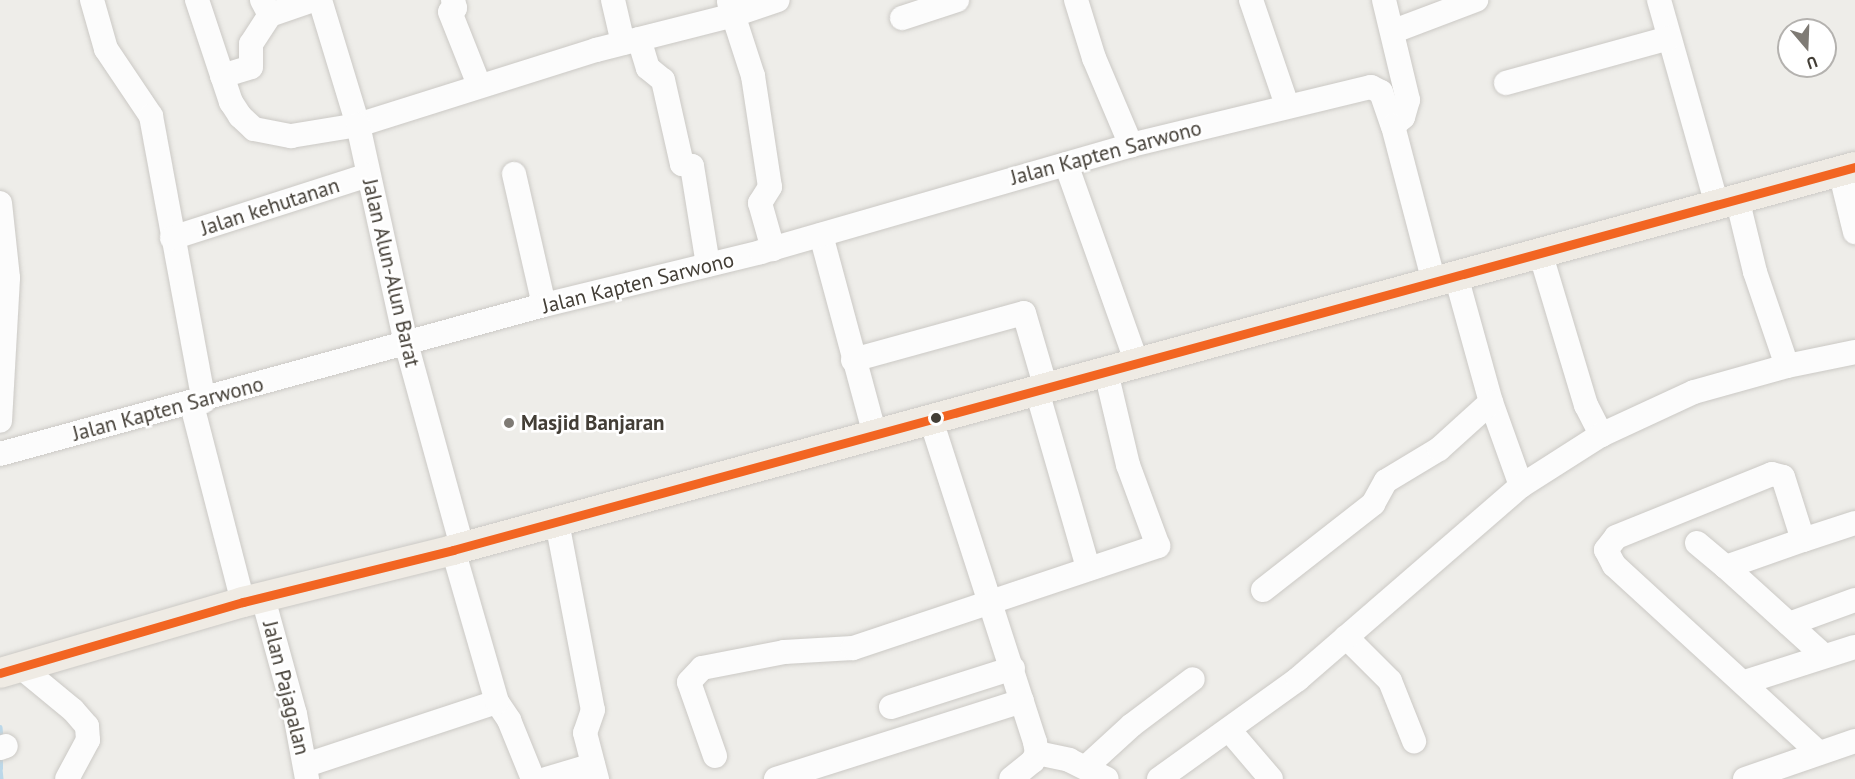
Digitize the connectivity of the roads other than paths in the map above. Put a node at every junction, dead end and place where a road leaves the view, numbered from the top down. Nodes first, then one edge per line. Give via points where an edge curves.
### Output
1 (92, 0) edge
2 (197, 0) edge
3 (313, 0) edge
4 (320, 0) edge
5 (453, 0) edge
6 (613, 0) edge
7 (777, 0) edge
8 (957, 0) edge
9 (1076, 0) edge
10 (1251, 0) edge
11 (1384, 0) edge
12 (1476, 0) edge
13 (1659, 0) edge
14 (266, 8) edge
15 (731, 8) edge
16 (902, 18) dead end
17 (1394, 31) junction
18 (1669, 38) junction
19 (631, 41) junction
20 (222, 76) junction
21 (1506, 82) dead end
22 (479, 84) junction
23 (1281, 107) junction
24 (1398, 122) junction
25 (358, 125) junction
26 (1131, 145) junction
27 (1066, 164) junction
28 (1847, 169) edge
29 (514, 174) dead end
30 (368, 176) junction
31 (1726, 200) junction
32 (0, 203) edge
33 (1855, 232) edge
34 (821, 236) junction
35 (172, 238) junction
36 (773, 249) junction
37 (1540, 252) junction
38 (708, 265) junction
39 (1444, 280) junction
40 (544, 305) junction
41 (406, 343) junction
42 (1855, 352) edge
43 (853, 360) junction
44 (1137, 363) junction
45 (1788, 366) junction
46 (1106, 372) junction
47 (1042, 390) junction
48 (198, 403) junction
49 (1486, 407) junction
50 (931, 420) junction
51 (0, 421) edge
52 (875, 435) junction
53 (1601, 435) junction
54 (0, 454) edge
55 (1516, 491) junction
56 (557, 522) junction
57 (1855, 523) edge
58 (1803, 540) junction
59 (1697, 543) dead end
60 (458, 548) junction
61 (1726, 567) junction
62 (1088, 568) junction
63 (1263, 590) dead end
64 (253, 600) junction
65 (1855, 600) edge
66 (992, 601) junction
67 (1789, 624) junction
68 (1346, 637) junction
69 (1855, 647) edge
70 (1824, 656) junction
71 (1013, 668) junction
72 (10, 671) edge
73 (1192, 679) dead end
74 (1744, 682) junction
75 (1022, 701) junction
76 (497, 702) junction
77 (891, 707) dead end
78 (1230, 731) junction
79 (1414, 741) dead end
80 (1855, 741) edge
81 (1037, 753) junction
82 (715, 756) dead end
83 (1807, 758) junction
84 (306, 772) edge
85 (595, 772) edge
86 (1096, 773) edge
87 (1756, 777) edge
88 (67, 779) edge
89 (532, 779) edge
90 (546, 779) edge
91 (776, 779) edge
92 (1011, 779) edge
93 (1159, 779) edge
94 (1271, 779) edge

1 - 35 street, Jalan Pajagalan via 106,49 151,116
2 - 20 street
3 - 14 street
4 - 25 street, Jalan Alun-Alun Barat
5 - 22 street via 450,12
6 - 19 street
7 - 15 street
8 - 16 street
9 - 26 street via 1094,58
10 - 23 street
11 - 17 street
12 - 17 street
13 - 18 street
14 - 20 street via 251,44 251,67
15 - 19 street
15 - 36 street via 753,76 770,187 760,203
17 - 24 street via 1408,100
18 - 21 street
18 - 31 street
19 - 22 street
19 - 38 street via 648,68 663,78 682,164 692,166
20 - 25 street via 231,102 254,129 291,136
22 - 25 street
23 - 24 street, Jalan Kapten Sarwono via 1375,87
23 - 26 street, Jalan Kapten Sarwono
24 - 39 street
25 - 30 street, Jalan Alun-Alun Barat
26 - 27 street, Jalan Kapten Sarwono
27 - 34 street, Jalan Kapten Sarwono
27 - 44 street
28 - 31 main road
28 - 33 street
29 - 40 street
30 - 35 street, Jalan kehutanan
30 - 41 street, Jalan Alun-Alun Barat
31 - 37 main road
31 - 45 street
32 - 51 street via 8,278
34 - 36 street, Jalan Kapten Sarwono
34 - 43 street
35 - 48 street, Jalan Pajagalan
36 - 38 street, Jalan Kapten Sarwono
37 - 39 main road
37 - 53 street via 1586,405
38 - 40 street, Jalan Kapten Sarwono
39 - 44 main road
39 - 49 street
40 - 41 street, Jalan Kapten Sarwono
41 - 48 street, Jalan Kapten Sarwono
41 - 60 street, Jalan Alun-Alun Barat
42 - 45 street
43 - 47 street via 1024,313
43 - 52 street
44 - 46 main road
45 - 53 street via 1694,392
46 - 47 main road
46 - 62 street via 1128,465 1158,546
47 - 50 main road
47 - 62 street
48 - 54 street, Jalan Kapten Sarwono
48 - 64 street, Jalan Pajagalan
49 - 55 street
49 - 63 street via 1439,449 1386,481 1373,504
50 - 52 main road
50 - 66 street
52 - 56 main road
53 - 55 street
55 - 68 street
56 - 60 main road
56 - 85 street via 593,710 585,733
57 - 58 street
58 - 61 street
58 - 74 street via 1783,477 1772,474 1616,537 1607,545 1607,555 1614,565
59 - 61 street
60 - 64 main road
60 - 76 street, Jalan Alun-Alun Barat
61 - 67 street
62 - 66 street
64 - 72 main road
64 - 84 street, Jalan Pajagalan
65 - 67 street
66 - 71 street
66 - 82 street via 853,648 784,652 702,668 688,682
67 - 70 street
68 - 78 street
68 - 79 street via 1390,681
69 - 70 street
70 - 74 street
71 - 75 street
71 - 77 street
72 - 88 street via 73,710 87,726 88,740
73 - 86 street via 1132,725
74 - 83 street
75 - 81 street
75 - 91 street
76 - 84 street
76 - 89 street, Jalan Alun-Alun Barat via 509,720
78 - 93 street
78 - 94 street
80 - 83 street
81 - 86 street
81 - 92 street via 1034,761
83 - 87 street
85 - 90 street

